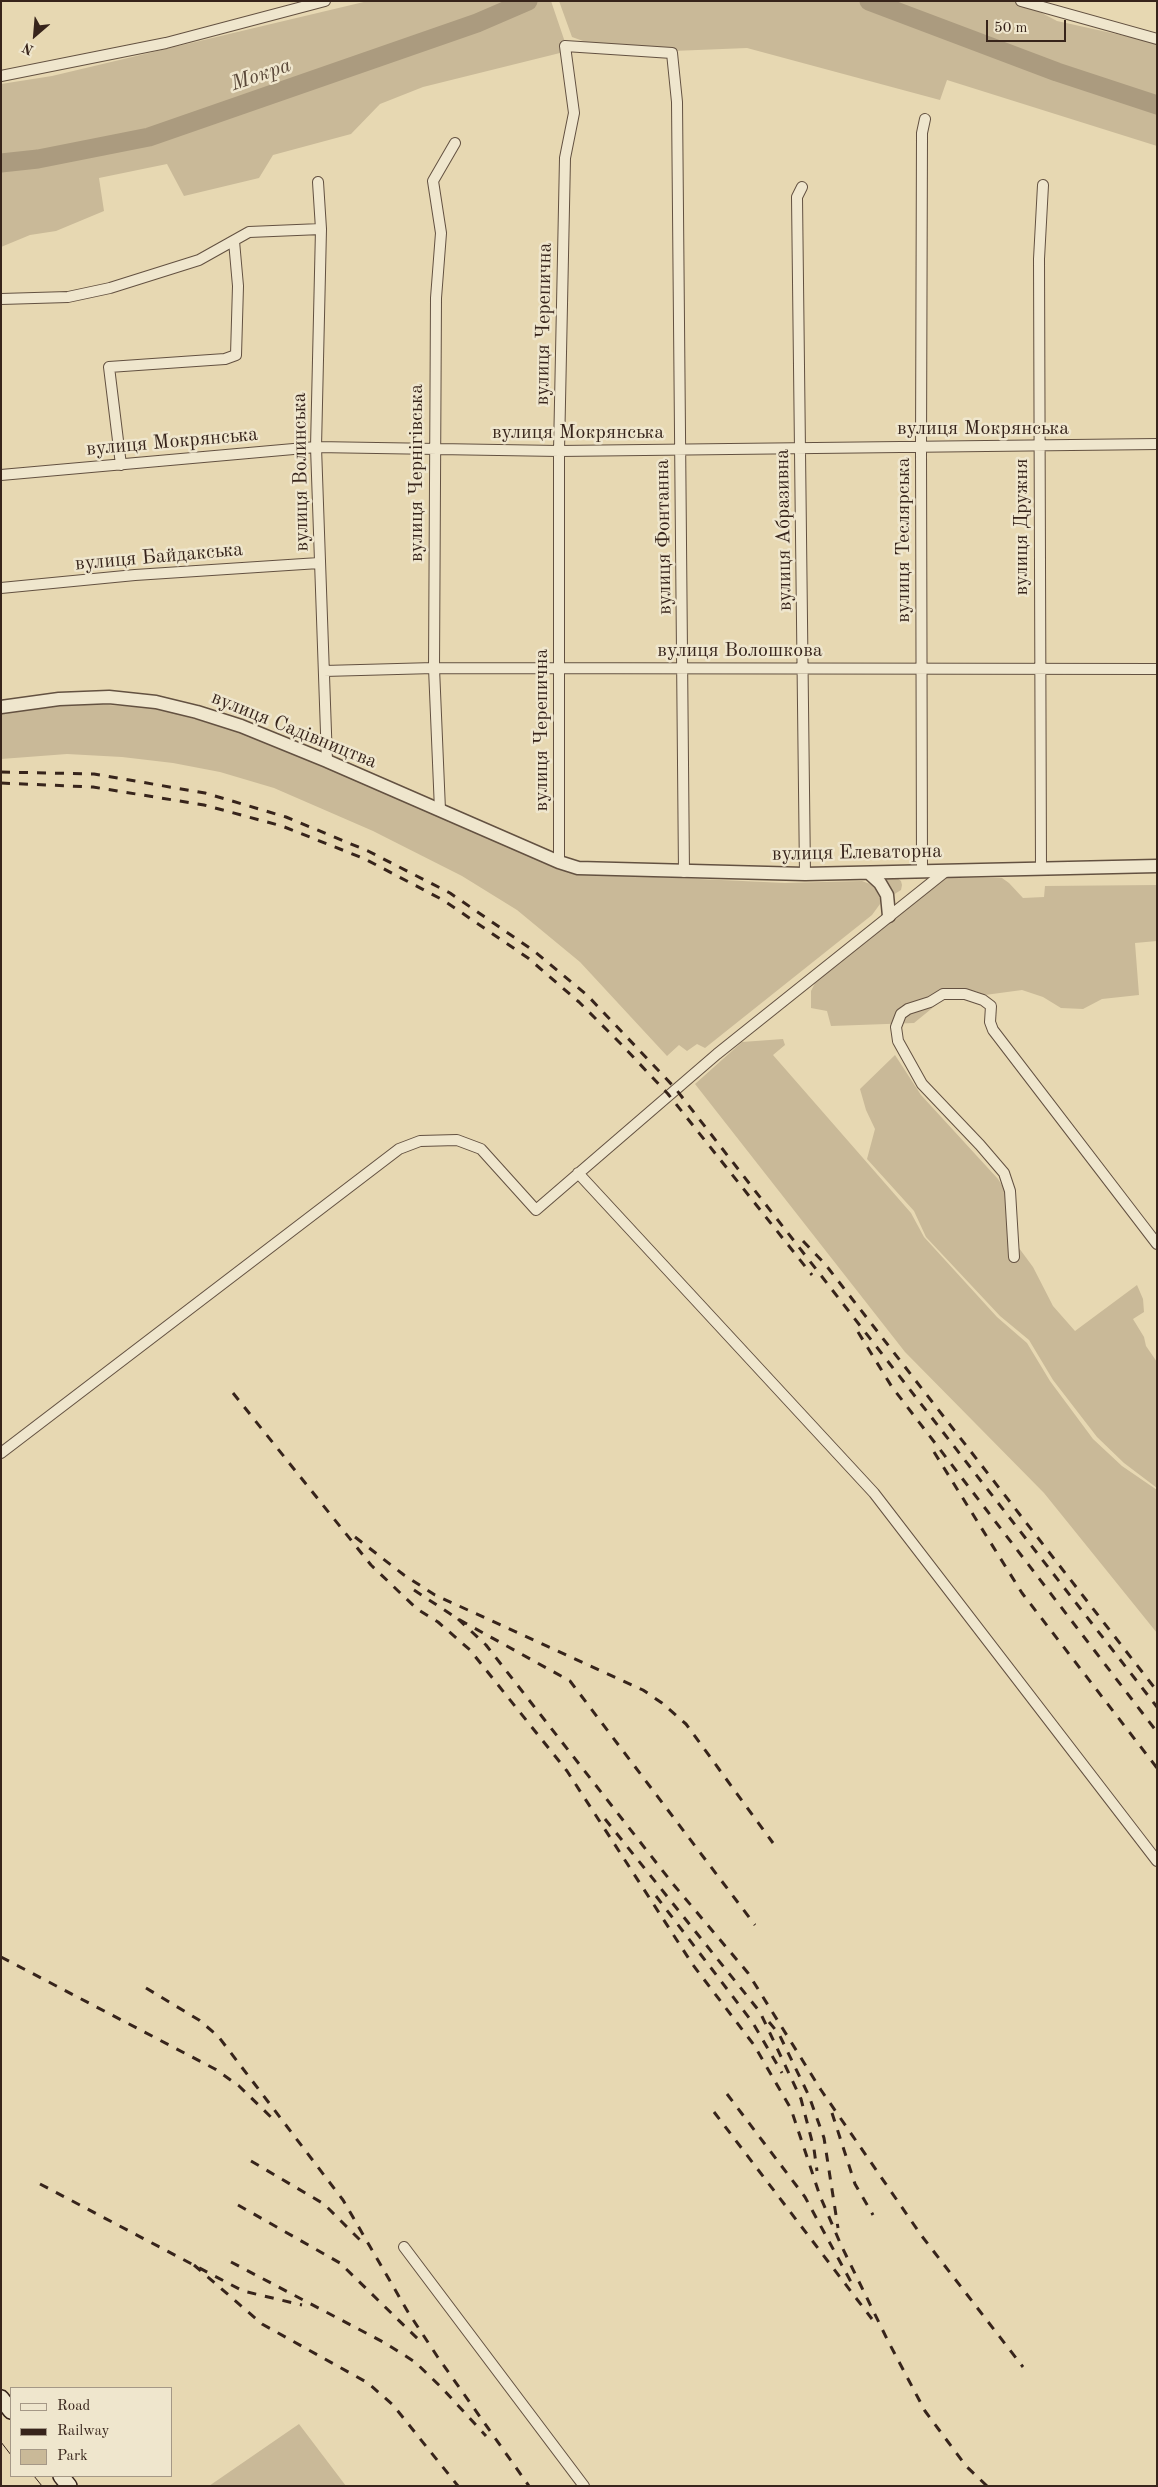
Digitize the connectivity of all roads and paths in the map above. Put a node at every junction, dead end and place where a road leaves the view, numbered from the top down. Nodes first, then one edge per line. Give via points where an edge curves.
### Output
1 (325, 1) edge
2 (1021, 1) edge
3 (1157, 39) edge
4 (672, 53) joint
5 (1, 76) edge
6 (925, 119) dead end
7 (455, 143) dead end
8 (318, 182) dead end
9 (1043, 185) dead end
10 (802, 188) dead end
11 (321, 229) junction
12 (234, 241) junction
13 (1, 299) edge
14 (1157, 444) edge
15 (316, 447) junction
16 (921, 447) junction
17 (1039, 447) junction
18 (435, 449) junction
19 (800, 449) junction
20 (559, 451) junction
21 (680, 451) junction
22 (121, 465) junction
23 (1, 475) edge
24 (319, 563) junction
25 (1, 588) edge
26 (923, 667) junction
27 (434, 668) junction
28 (682, 668) junction
29 (802, 668) junction
30 (1040, 668) junction
31 (560, 669) junction
32 (1157, 669) edge
33 (324, 671) junction
34 (1, 707) edge
35 (327, 761) junction
36 (440, 810) junction
37 (559, 862) junction
38 (1157, 866) edge
39 (1041, 869) junction
40 (946, 871) junction
41 (684, 872) junction
42 (922, 872) junction
43 (869, 873) junction
44 (805, 874) junction
45 (889, 916) junction
46 (578, 1173) junction
47 (1157, 1244) edge
48 (1014, 1257) dead end
49 (1, 1453) edge
50 (1157, 1861) edge
51 (404, 2247) dead end
52 (1, 2398) edge
53 (10, 2410) edge
54 (584, 2486) edge

1 - 5 street via 166,42
2 - 3 street
4 - 20 street, вулиця Черепична via 565,46 574,113 565,158
4 - 21 street, вулиця Фонтанна via 677,102
6 - 16 street, вулиця Теслярська via 922,133
7 - 18 street, вулиця Чернігівська via 433,180 441,233 436,298
8 - 11 street, вулиця Волинська
9 - 17 street, вулиця Дружня via 1039,259
10 - 19 street, вулиця Абразивна via 797,197
11 - 12 street via 249,232
11 - 15 street, вулиця Волинська
12 - 13 street via 198,260 110,288 68,297
12 - 22 street via 238,286 236,354 225,358 109,367
14 - 17 street, вулиця Мокрянська
15 - 18 street, вулиця Мокрянська
15 - 22 street, вулиця Мокрянська
15 - 24 street, вулиця Волинська
16 - 17 street, вулиця Мокрянська
16 - 19 street, вулиця Мокрянська
16 - 26 street, вулиця Теслярська
17 - 30 street, вулиця Дружня
18 - 20 street, вулиця Мокрянська
18 - 27 street, вулиця Чернігівська
19 - 21 street, вулиця Мокрянська
19 - 29 street, вулиця Абразивна
20 - 21 street, вулиця Мокрянська
20 - 31 street, вулиця Черепична
21 - 28 street, вулиця Фонтанна
22 - 23 street, вулиця Мокрянська
24 - 25 street, вулиця Байдакська
24 - 33 street, вулиця Волинська
26 - 29 street, вулиця Волошкова
26 - 30 street, вулиця Волошкова
26 - 42 street, вулиця Теслярська
27 - 31 street, вулиця Волошкова
27 - 33 street, вулиця Волошкова
27 - 36 street, вулиця Чернігівська
28 - 29 street, вулиця Волошкова
28 - 31 street, вулиця Волошкова
28 - 41 street, вулиця Фонтанна
29 - 44 street, вулиця Абразивна
30 - 32 street, вулиця Волошкова
30 - 39 street, вулиця Дружня
31 - 37 street, вулиця Черепична
33 - 35 street, вулиця Волинська
34 - 35 street, вулиця Садівництва via 59,699 109,697 156,702 241,726
35 - 36 street, вулиця Садівництва
36 - 37 street, вулиця Садівництва
37 - 41 street, вулиця Елеваторна via 578,868
38 - 39 street, вулиця Елеваторна
39 - 40 street, вулиця Елеваторна
40 - 42 street, вулиця Елеваторна
40 - 45 street
41 - 44 street, вулиця Елеваторна
42 - 43 street, вулиця Елеваторна
43 - 44 street, вулиця Елеваторна
43 - 45 street via 887,895
45 - 46 street via 717,1054
46 - 49 street via 536,1210 482,1149 457,1140 420,1141 399,1149
46 - 50 street via 874,1493
47 - 48 street via 993,1030 991,1006 965,994 943,994 901,1014 896,1026 898,1041 922,1084 1004,1173 1010,1191
51 - 54 street
52 - 53 main road

